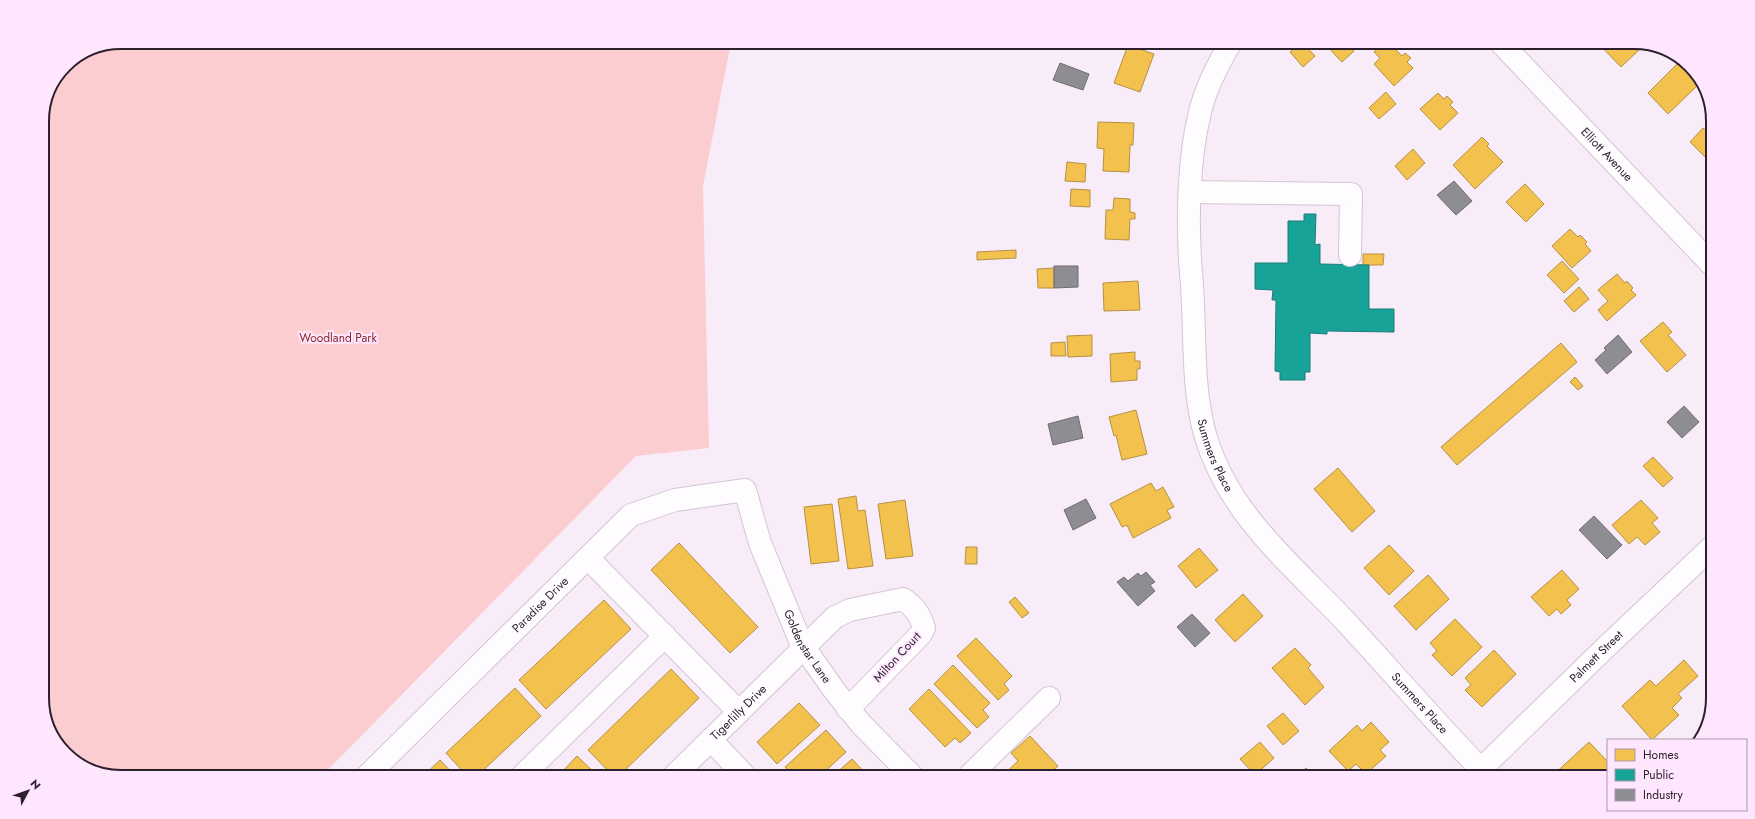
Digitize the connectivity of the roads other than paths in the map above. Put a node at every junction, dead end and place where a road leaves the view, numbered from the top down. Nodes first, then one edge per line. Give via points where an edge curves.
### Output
1 (1228, 49) edge
2 (1507, 49) edge
3 (1190, 192) junction
4 (1350, 255) dead end
5 (1706, 259) edge
6 (745, 490) joint
7 (1706, 553) edge
8 (588, 558) junction
9 (665, 636) junction
10 (804, 648) junction
11 (1049, 698) dead end
12 (848, 709) junction
13 (739, 712) junction
14 (711, 740) junction
15 (373, 770) edge
16 (528, 770) edge
17 (680, 770) edge
18 (739, 770) edge
19 (906, 770) edge
20 (975, 770) edge
21 (1481, 770) edge
22 (1487, 770) edge

1 - 3 street, Summers Place via 1208,86 1200,112 1194,143
2 - 5 street, Elliott Avenue
3 - 4 street via 1351,194
3 - 21 street, Summers Place via 1190,254 1197,398 1204,433 1226,486 1246,516 1347,622
6 - 8 street, Paradise Drive via 675,500 631,515
6 - 10 street, Goldenstar Lane via 760,543
7 - 22 street, Palmett Street via 1611,642
8 - 9 street
8 - 15 street, Paradise Drive
9 - 13 street
9 - 16 street
10 - 12 street, Goldenstar Lane
10 - 12 street, Milton Court via 835,617 850,610 903,600 913,606 924,628 920,635
10 - 13 street, Tigerlilly Drive
11 - 20 street
12 - 19 street, Goldenstar Lane
13 - 14 street, Tigerlilly Drive
14 - 17 street, Tigerlilly Drive
14 - 18 street

